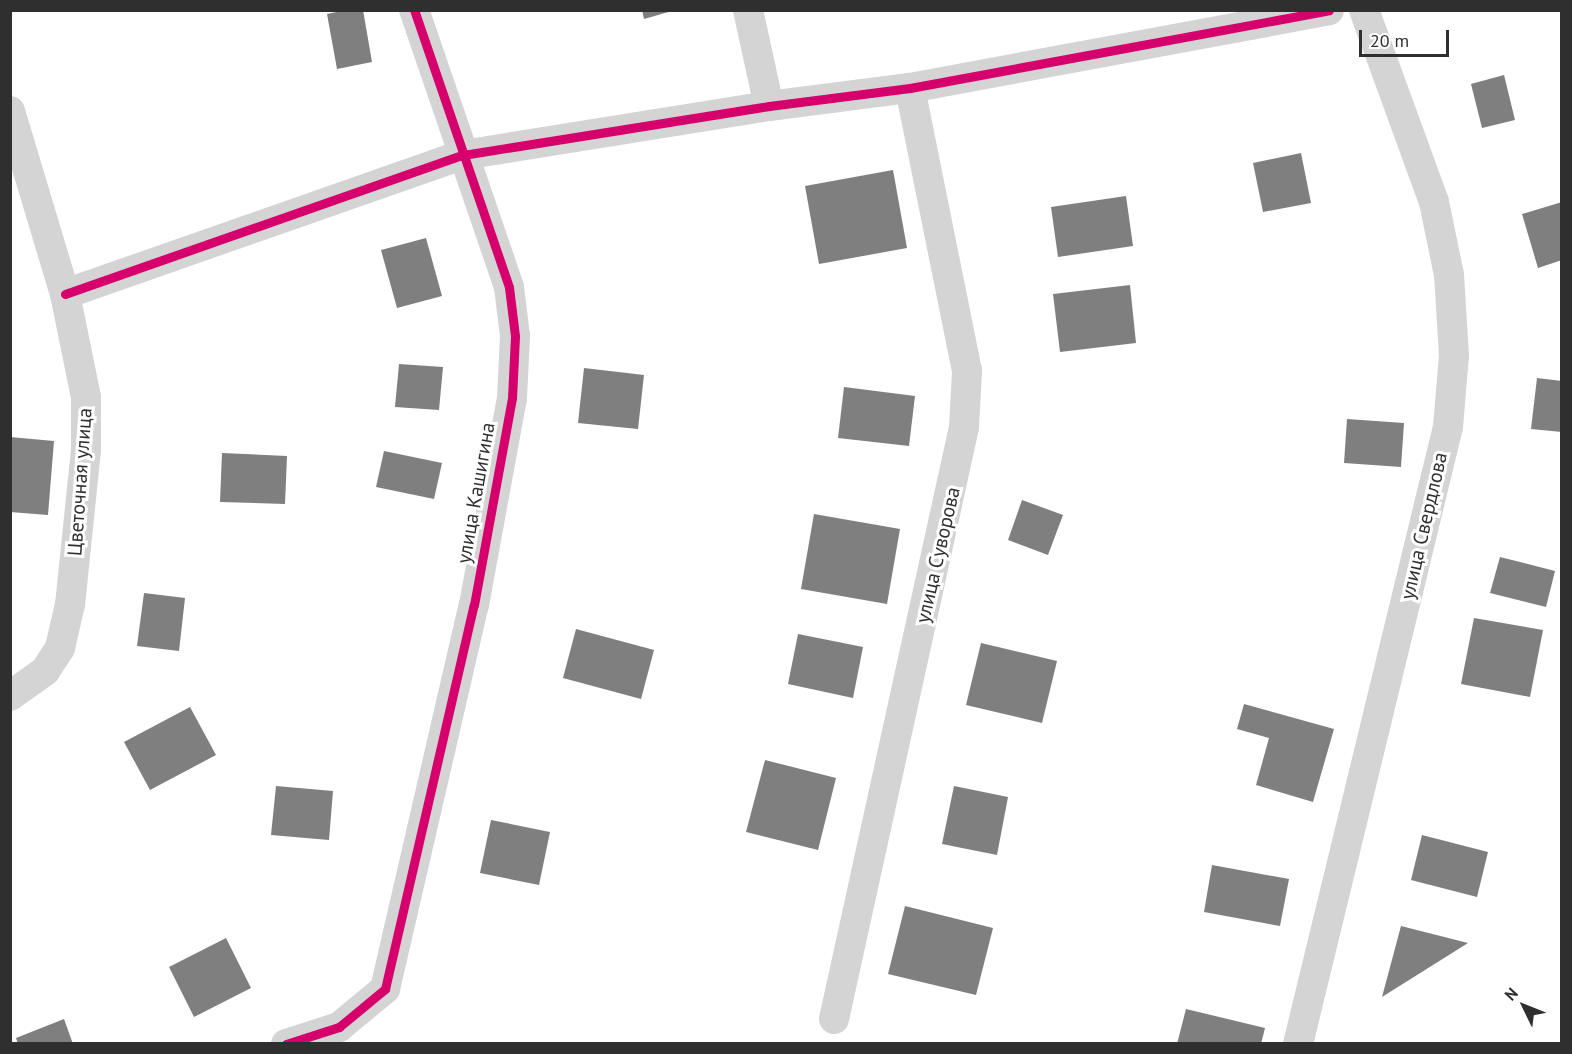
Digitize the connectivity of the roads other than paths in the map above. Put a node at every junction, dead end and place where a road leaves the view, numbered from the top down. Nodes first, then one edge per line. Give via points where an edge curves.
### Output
1 (414, 10) edge
2 (748, 10) edge
3 (1329, 10) edge
4 (1364, 10) edge
5 (910, 88) junction
6 (769, 106) junction
7 (10, 111) edge
8 (463, 155) junction
9 (65, 294) junction
10 (10, 696) edge
11 (834, 1019) dead end
12 (286, 1044) edge
13 (1298, 1044) edge

1 - 8 street, улица Кашигина
2 - 6 street
3 - 5 street
4 - 13 street, улица Свердлова via 1434,202 1449,275 1454,356 1448,427
5 - 6 street
5 - 11 street, улица Суворова via 968,371 964,427
6 - 8 street
7 - 9 street, Цветочная улица
8 - 9 street
8 - 12 street, улица Кашигина via 509,287 515,336 512,398 474,605 385,989 339,1027
9 - 10 street, Цветочная улица via 86,397 86,450 70,604 60,648 45,671

